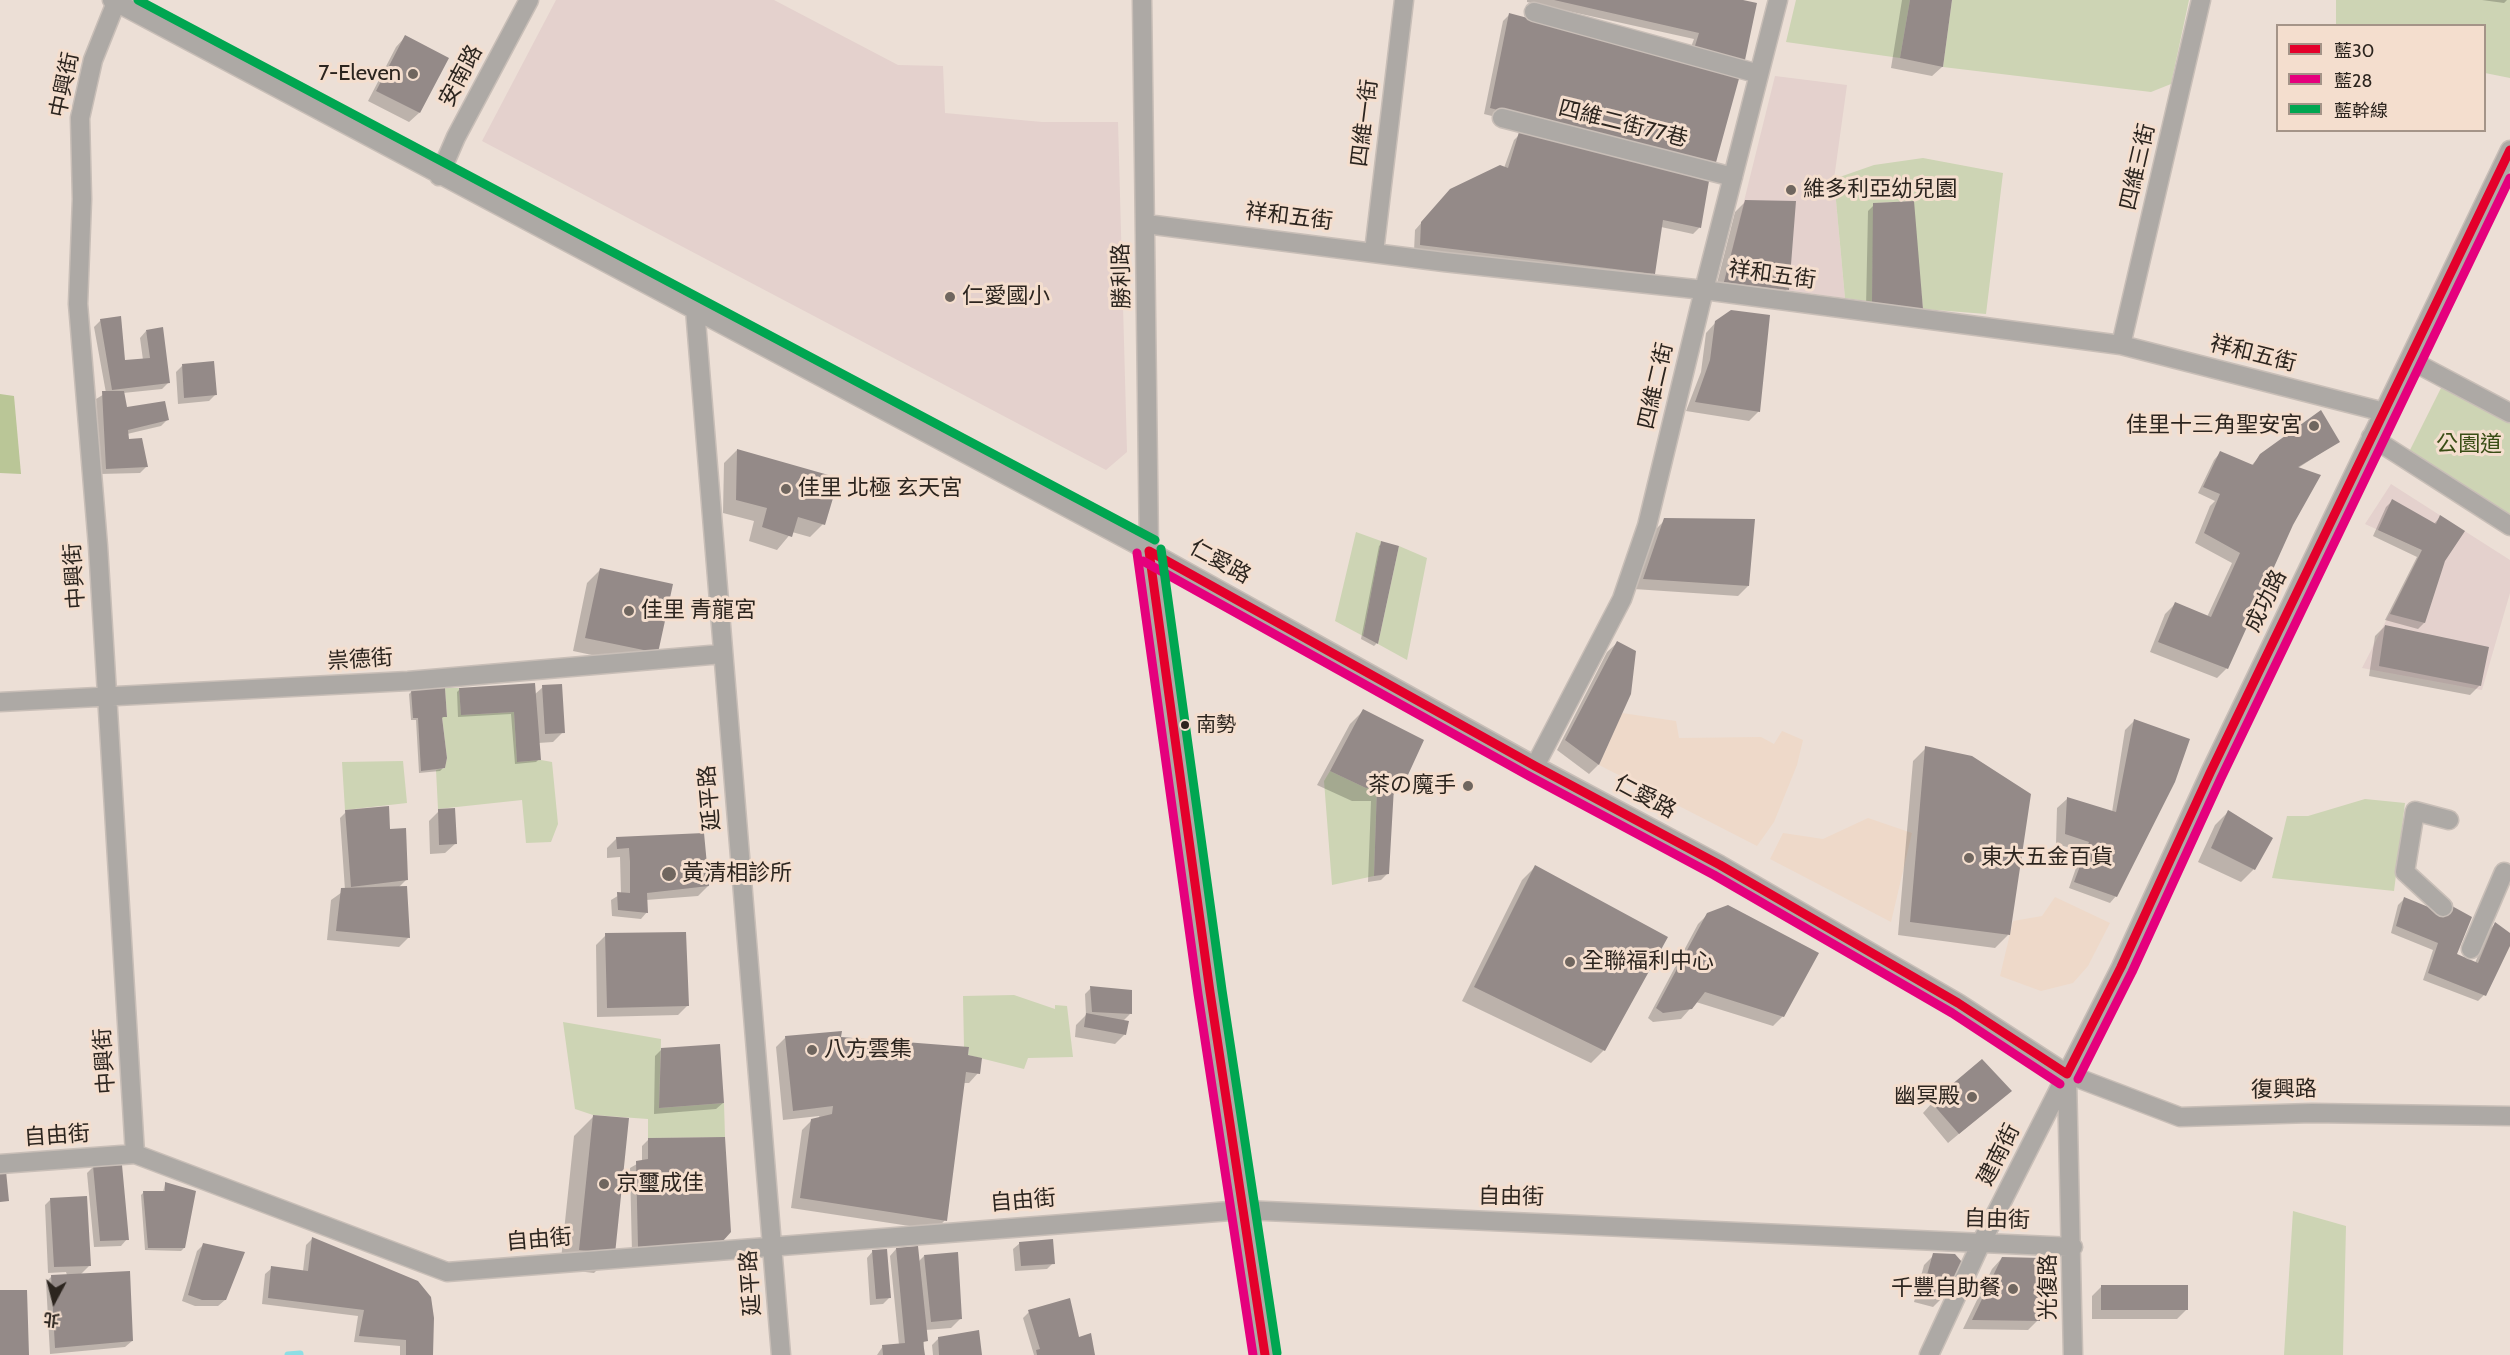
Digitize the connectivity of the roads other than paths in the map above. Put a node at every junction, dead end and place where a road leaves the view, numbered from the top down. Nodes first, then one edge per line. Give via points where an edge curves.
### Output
1 (529, 0) edge
2 (1142, 0) edge
3 (1404, 0) edge
4 (1778, 0) edge
5 (2201, 0) edge
6 (115, 1) edge
7 (1534, 12) dead end
8 (1760, 74) junction
9 (1502, 118) dead end
10 (2510, 150) edge
11 (439, 176) junction
12 (1733, 177) junction
13 (1146, 224) junction
14 (1374, 252) junction
15 (1704, 290) junction
16 (695, 309) junction
17 (2121, 345) junction
18 (2410, 360) junction
19 (2384, 412) junction
20 (2510, 413) edge
21 (2371, 437) junction
22 (2510, 526) edge
23 (1149, 551) junction
24 (722, 654) junction
25 (106, 695) junction
26 (0, 702) edge
27 (1535, 766) junction
28 (2449, 820) dead end
29 (2504, 872) dead end
30 (2443, 907) dead end
31 (2471, 948) dead end
32 (2067, 1074) junction
33 (2510, 1116) edge
34 (135, 1154) junction
35 (0, 1164) edge
36 (1243, 1210) junction
37 (1981, 1243) junction
38 (772, 1245) junction
39 (2073, 1247) junction
40 (781, 1355) edge
41 (1265, 1355) edge
42 (1929, 1355) edge
43 (2073, 1355) edge

1 - 11 street, 安南路
2 - 13 street, 勝利路
3 - 14 street, 四維一街
4 - 8 street, 四維二街
5 - 17 street, 四維三街
6 - 11 street, 仁愛路
6 - 25 street, 中興街 via 93,60 80,118 78,304
7 - 8 street
8 - 12 street, 四維二街
9 - 12 street, 四維二街77巷
10 - 18 street, 成功路
11 - 16 street, 仁愛路
12 - 15 street, 四維二街
13 - 14 street, 祥和五街
13 - 23 street, 勝利路
14 - 15 street, 祥和五街
15 - 17 street, 祥和五街
15 - 27 street, 四維二街 via 1647,526 1622,599
16 - 23 street, 仁愛路
16 - 24 street, 延平路
17 - 19 street, 祥和五街
18 - 19 street, 成功路
18 - 20 street
19 - 21 street, 成功路
21 - 22 street
21 - 32 street, 成功路
23 - 27 street, 仁愛路
23 - 36 street, 勝利路
24 - 25 street, 祟德街 via 408,681
24 - 38 street, 延平路
25 - 26 street, 祟德街
25 - 34 street, 中興街
27 - 32 street, 仁愛路 via 1834,931 1958,1003
28 - 30 street via 2415,811 2404,872
29 - 31 street
32 - 33 street, 復興路 via 2180,1117 2312,1113
32 - 37 street, 建南街
32 - 39 street, 光復路
34 - 35 street, 自由街
34 - 38 street, 自由街 via 447,1272
36 - 37 street, 自由街
36 - 38 street, 自由街
36 - 41 street, 勝利路
37 - 39 street, 自由街
37 - 42 street, 建南街
38 - 40 street, 延平路
39 - 43 street, 光復路

